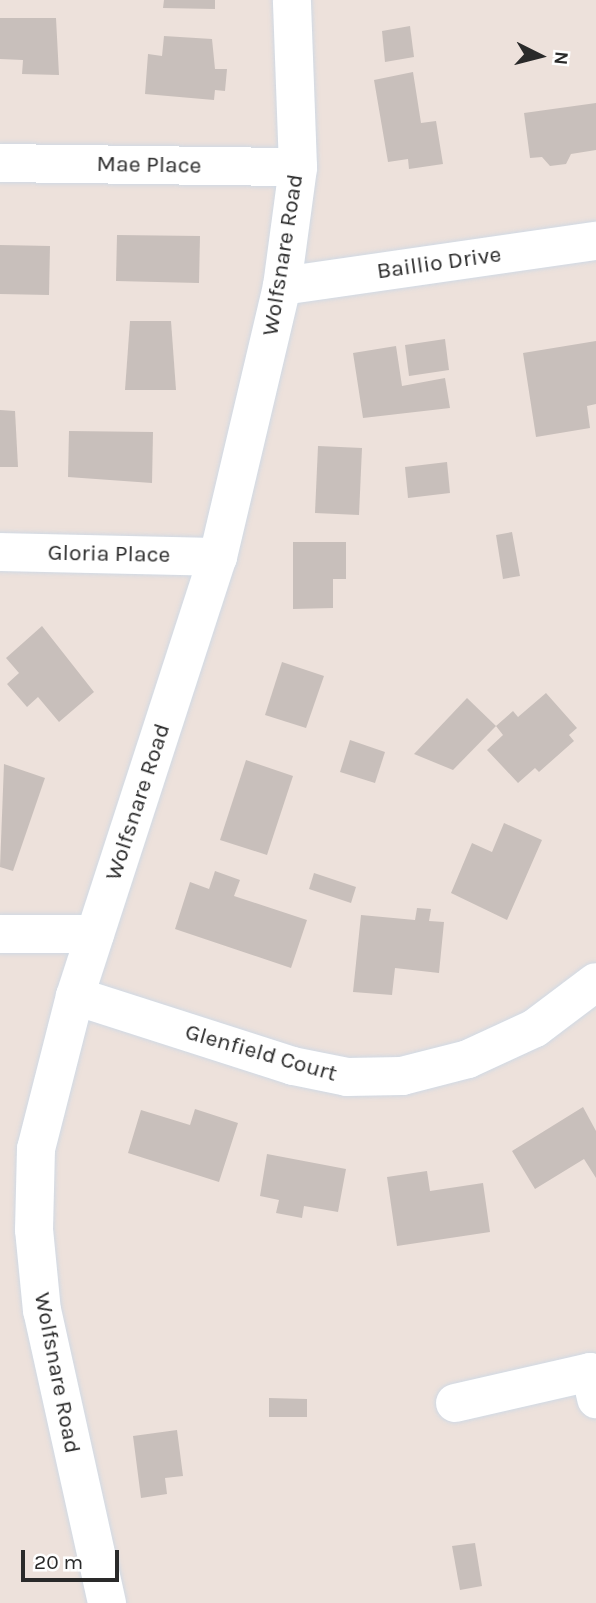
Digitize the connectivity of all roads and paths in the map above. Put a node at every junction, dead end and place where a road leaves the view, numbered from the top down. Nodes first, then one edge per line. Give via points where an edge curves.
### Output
1 (292, 0) edge
2 (0, 163) edge
3 (298, 167) junction
4 (596, 241) edge
5 (282, 286) junction
6 (0, 552) edge
7 (218, 556) junction
8 (0, 934) edge
9 (95, 934) junction
10 (596, 982) edge
11 (75, 996) junction
12 (596, 1399) edge
13 (455, 1403) dead end
14 (107, 1603) edge

1 - 3 street, Wolfsnare Road
2 - 3 street, Mae Place
3 - 5 street, Wolfsnare Road
4 - 5 street, Baillio Drive
5 - 7 street, Wolfsnare Road
6 - 7 street, Gloria Place
7 - 9 street, Wolfsnare Road
8 - 9 street
9 - 11 street, Wolfsnare Road
10 - 11 street, Glenfield Court via 535,1028 468,1059 402,1076 347,1077 293,1066
11 - 14 street, Wolfsnare Road via 36,1149 34,1230 42,1311
12 - 13 street via 590,1372

